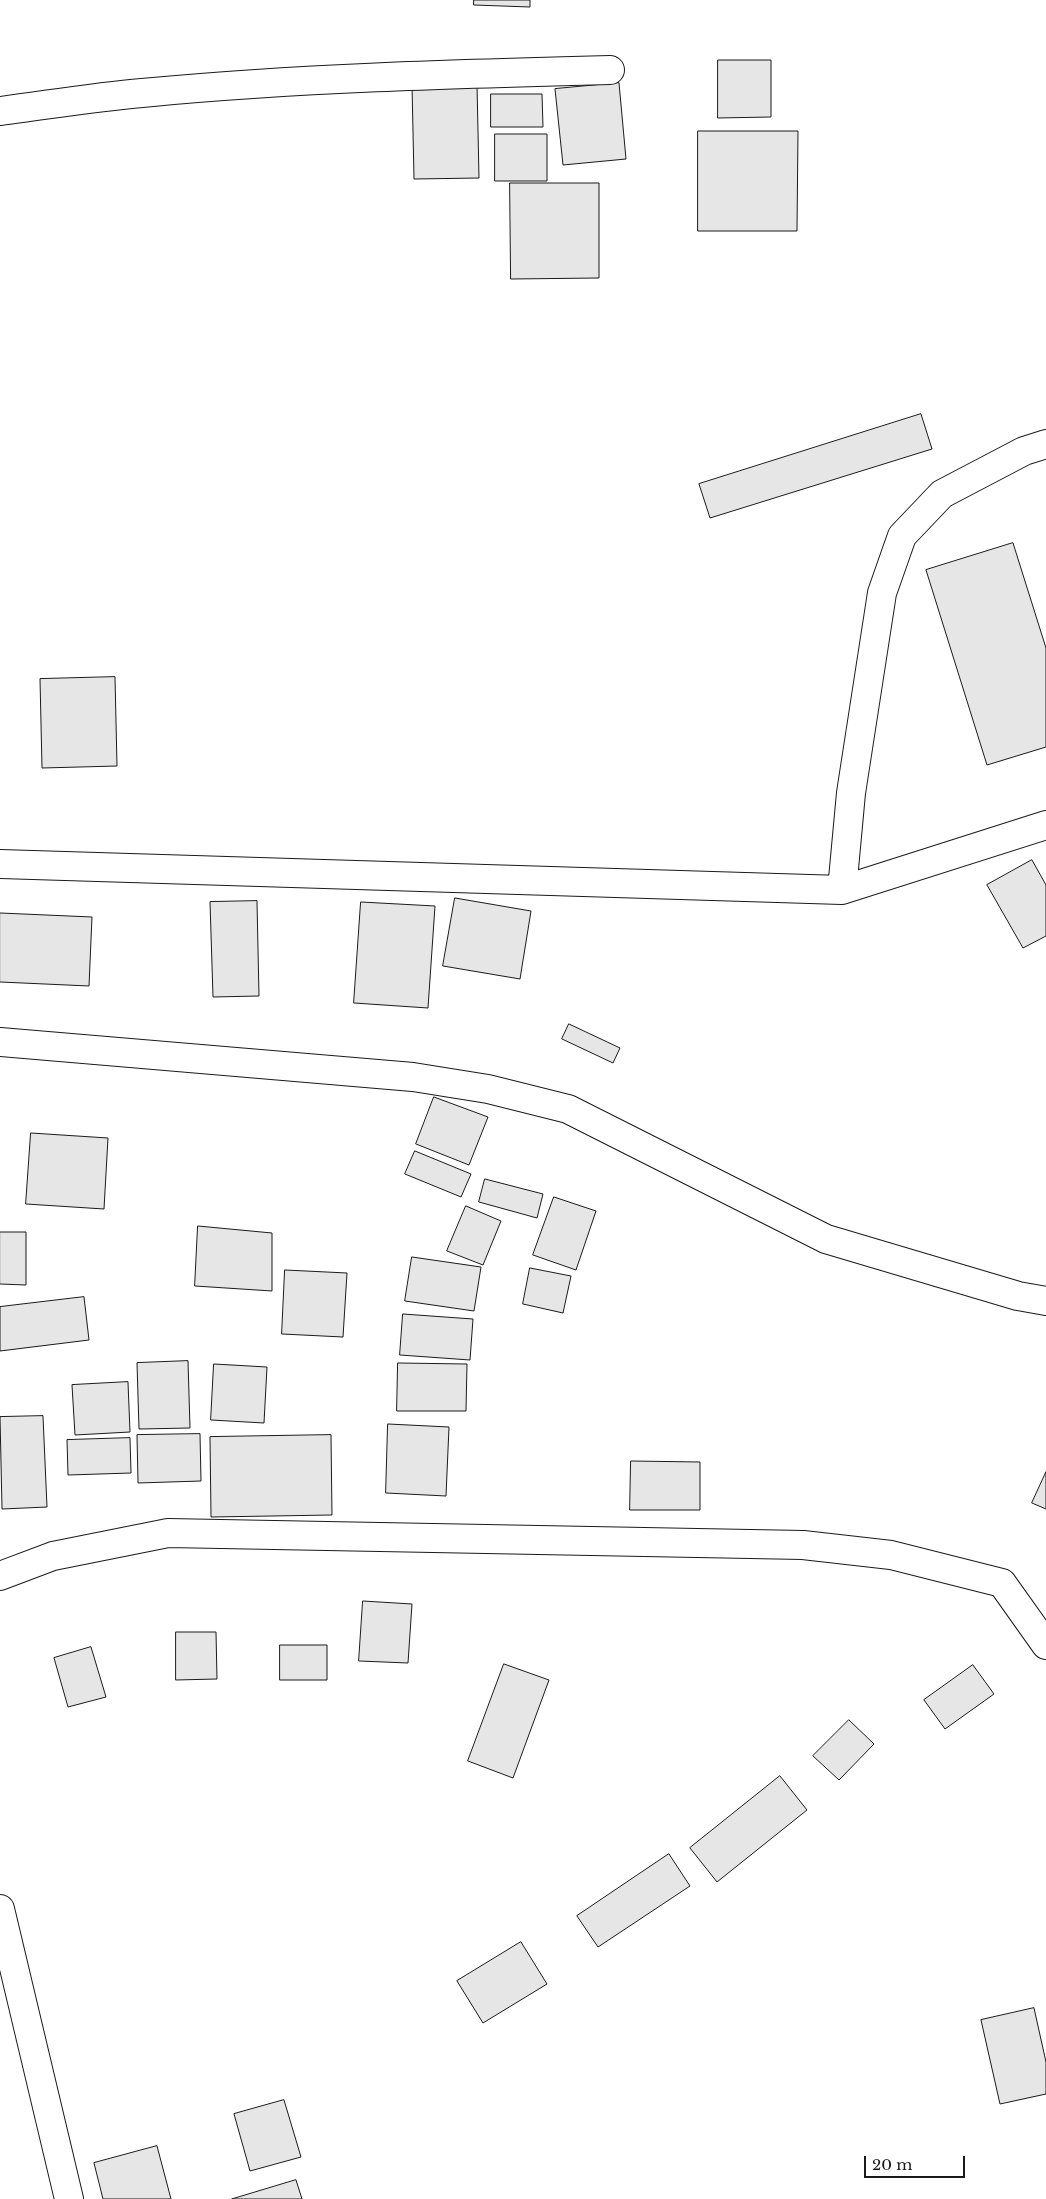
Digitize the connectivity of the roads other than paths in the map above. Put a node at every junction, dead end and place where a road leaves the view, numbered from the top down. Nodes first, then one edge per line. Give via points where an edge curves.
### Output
1 (610, 70) dead end
2 (0, 111) edge
3 (1046, 444) edge
4 (1046, 825) edge
5 (0, 864) edge
6 (842, 890) junction
7 (0, 1042) edge
8 (1046, 1301) edge
9 (0, 1576) edge
10 (1046, 1645) edge
11 (0, 1909) edge
12 (69, 2199) edge

1 - 2 street via 297,81 141,93
3 - 6 street via 1024,451 942,494 902,536 882,593 869,667 851,793
4 - 6 street
5 - 6 street
7 - 8 street via 413,1077 488,1089 568,1109 826,1240 1018,1296
9 - 10 street via 52,1556 168,1533 804,1545 890,1555 1002,1583
11 - 12 street

